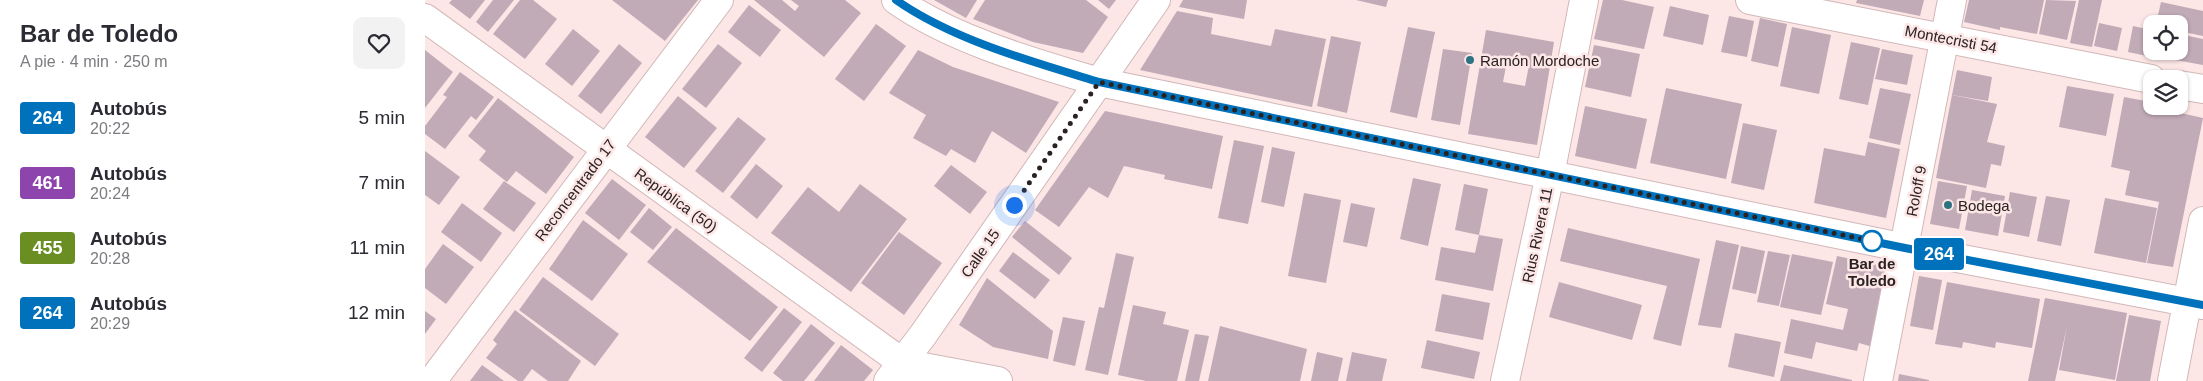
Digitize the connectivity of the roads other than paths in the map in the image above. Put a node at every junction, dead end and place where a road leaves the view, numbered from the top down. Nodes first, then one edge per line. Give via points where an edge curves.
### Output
1 (719, 0) edge
2 (896, 0) edge
3 (1156, 0) edge
4 (1584, 0) edge
5 (1750, 0) edge
6 (1952, 0) edge
7 (425, 18) edge
8 (1945, 38) junction
9 (2143, 77) edge
10 (1099, 82) junction
11 (2188, 86) edge
12 (2203, 89) edge
13 (606, 149) junction
14 (1550, 175) junction
15 (2203, 221) edge
16 (1905, 248) junction
17 (2195, 304) edge
18 (895, 372) edge
19 (432, 381) edge
20 (928, 381) edge
21 (998, 381) edge
22 (1505, 381) edge
23 (1878, 381) edge
24 (2172, 381) edge

1 - 13 street, Reconcentrado 17
2 - 10 street via 917,14 1013,55
3 - 10 street, Calle 15
4 - 14 street, Rius Rivera 11
5 - 8 street, Montecristi 54
6 - 8 street, Roloff 9
7 - 13 street, República (50)
8 - 9 street, Montecristi 54
8 - 16 street, Roloff 9
10 - 14 street
10 - 18 street, Calle 15
11 - 12 street
13 - 18 street, República (50)
13 - 19 street, Reconcentrado 17
14 - 16 street
14 - 22 street, Rius Rivera 11
15 - 17 street
16 - 17 street
16 - 23 street, Roloff 9
17 - 24 street
18 - 20 street, República (50)
18 - 21 street

